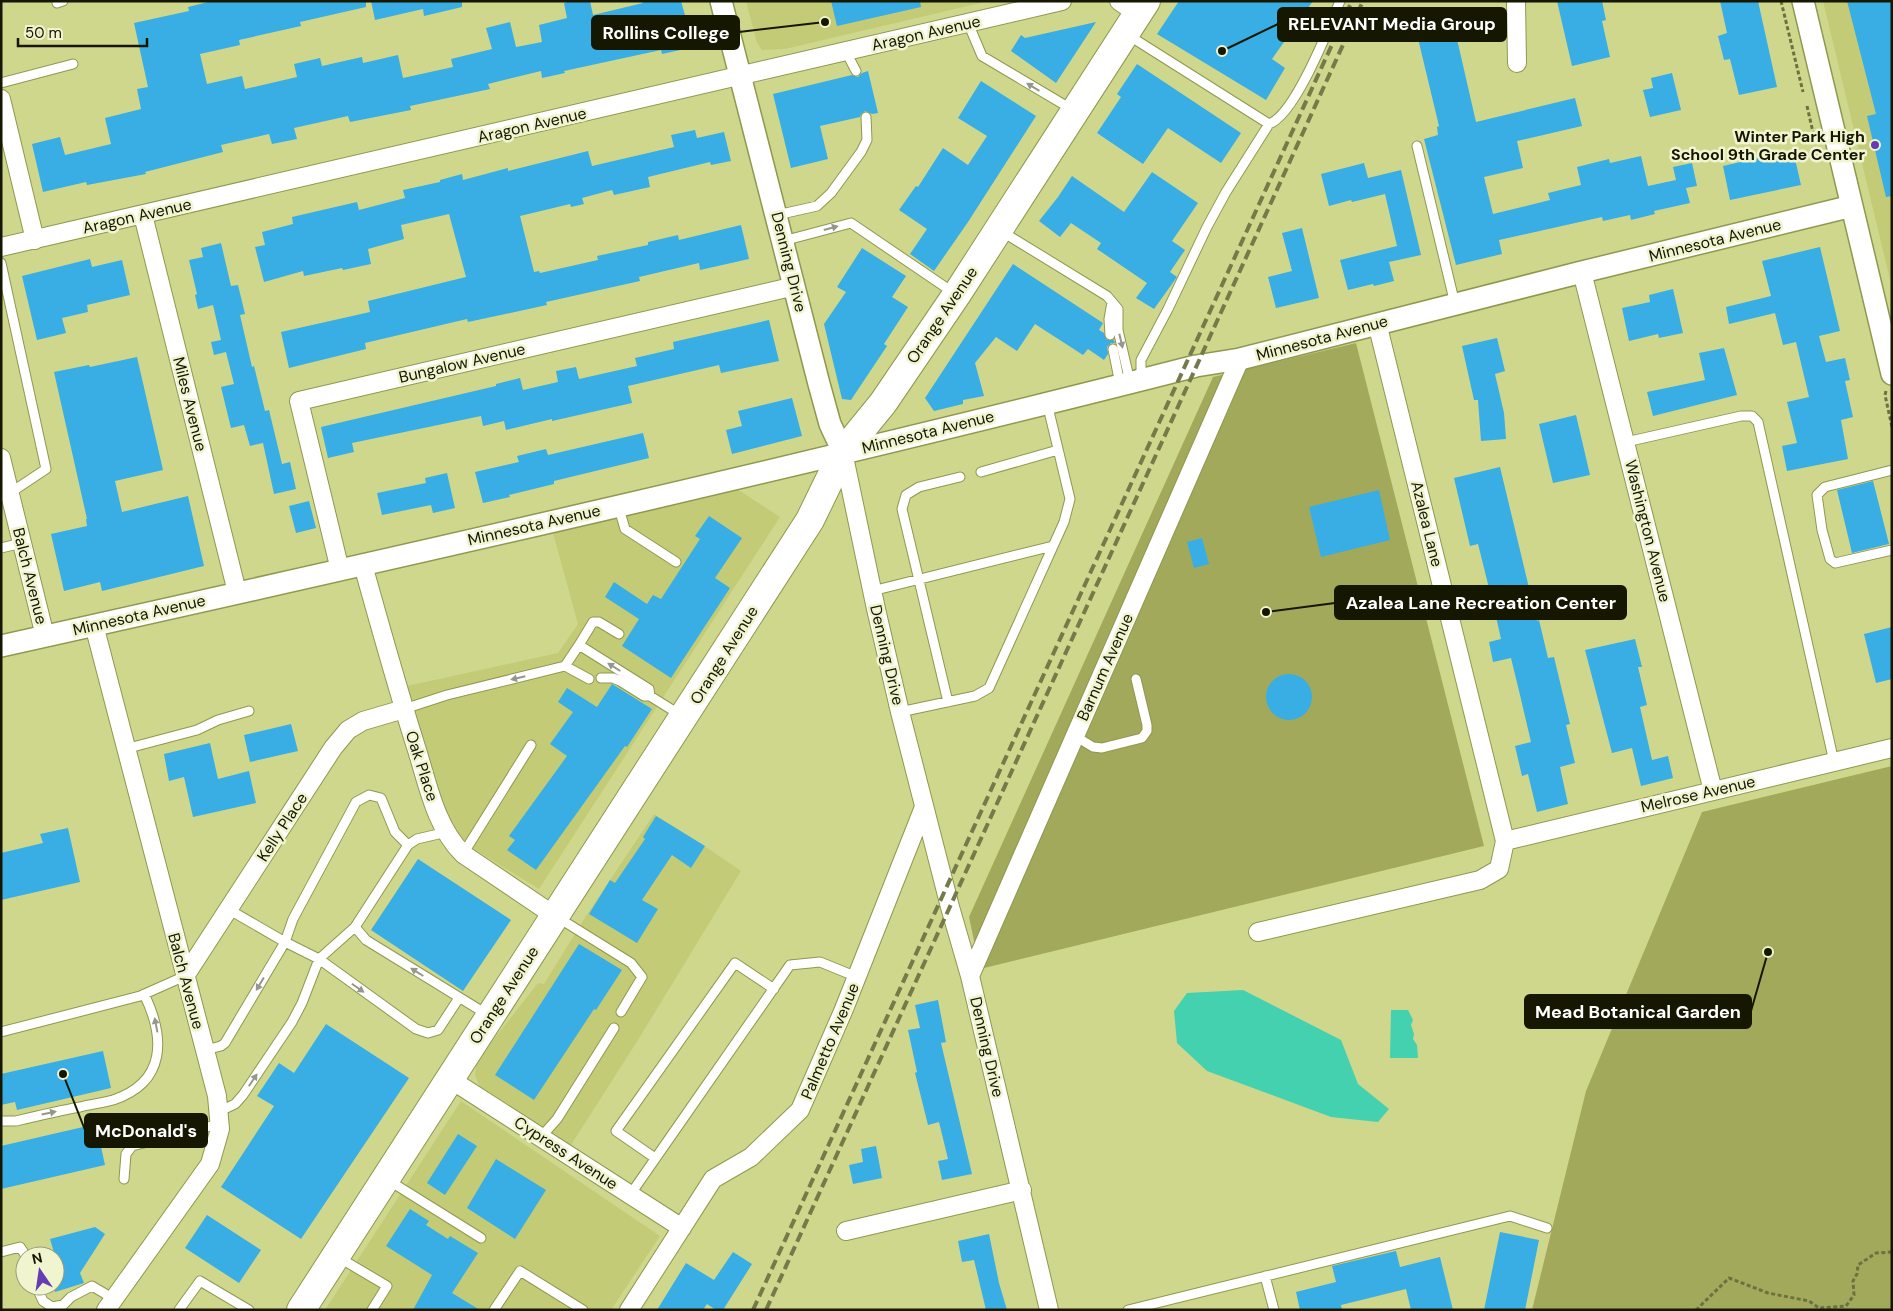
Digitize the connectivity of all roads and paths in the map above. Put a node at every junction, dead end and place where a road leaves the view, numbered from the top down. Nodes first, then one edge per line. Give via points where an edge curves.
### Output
1 (721, 1) edge
2 (1062, 1) edge
3 (1340, 1) edge
4 (1516, 1) edge
5 (1802, 1) edge
6 (1132, 13) edge
7 (968, 23) junction
8 (846, 52) junction
9 (1517, 63) dead end
10 (73, 64) dead end
11 (856, 72) dead end
12 (739, 77) junction
13 (1, 83) edge
14 (1, 99) edge
15 (1075, 111) junction
16 (866, 117) dead end
17 (1269, 124) junction
18 (1417, 146) dead end
19 (1852, 206) junction
20 (143, 215) junction
21 (777, 215) junction
22 (998, 230) junction
23 (35, 240) junction
24 (783, 241) junction
25 (1, 248) edge
26 (1, 263) edge
27 (1582, 272) junction
28 (795, 286) junction
29 (956, 294) junction
30 (1112, 302) junction
31 (1455, 304) junction
32 (1377, 323) junction
33 (1110, 335) dead end
34 (1113, 349) dead end
35 (1240, 359) junction
36 (1891, 371) edge
37 (1130, 382) junction
38 (1047, 402) junction
39 (1892, 427) edge
40 (1626, 442) junction
41 (1058, 450) junction
42 (843, 452) junction
43 (1, 458) edge
44 (1892, 470) edge
45 (981, 472) dead end
46 (960, 477) dead end
47 (10, 493) junction
48 (618, 505) junction
49 (22, 543) junction
50 (1053, 546) junction
51 (1, 548) edge
52 (1892, 550) edge
53 (676, 562) dead end
54 (363, 565) junction
55 (340, 570) junction
56 (919, 579) junction
57 (872, 591) junction
58 (237, 592) junction
59 (94, 625) junction
60 (619, 634) dead end
61 (45, 636) junction
62 (579, 645) junction
63 (1, 646) edge
64 (566, 666) junction
65 (602, 678) dead end
66 (589, 679) dead end
67 (1136, 679) dead end
68 (650, 696) junction
69 (948, 702) junction
70 (404, 709) junction
71 (249, 711) dead end
72 (900, 712) junction
73 (684, 717) junction
74 (1075, 736) junction
75 (531, 745) dead end
76 (1892, 748) edge
77 (125, 749) junction
78 (1834, 762) junction
79 (1714, 791) junction
80 (924, 807) junction
81 (446, 832) junction
82 (1505, 841) junction
83 (408, 844) junction
84 (463, 854) junction
85 (228, 909) junction
86 (555, 916) junction
87 (355, 927) junction
88 (1258, 932) dead end
89 (285, 942) junction
90 (320, 959) junction
91 (185, 976) junction
92 (970, 976) junction
93 (857, 977) junction
94 (774, 989) junction
95 (144, 994) junction
96 (459, 998) junction
97 (621, 1012) dead end
98 (490, 1016) junction
99 (614, 1028) dead end
100 (1, 1032) edge
101 (205, 1050) junction
102 (450, 1079) junction
103 (219, 1118) junction
104 (1, 1121) edge
105 (541, 1137) junction
106 (655, 1158) junction
107 (124, 1179) dead end
108 (386, 1179) junction
109 (1022, 1190) junction
110 (630, 1195) junction
111 (682, 1228) junction
112 (1547, 1228) dead end
113 (846, 1231) dead end
114 (481, 1238) dead end
115 (15, 1248) edge
116 (1, 1252) edge
117 (1892, 1252) edge
118 (336, 1256) junction
119 (1265, 1276) junction
120 (40, 1296) edge
121 (110, 1304) edge
122 (62, 1308) edge
123 (302, 1309) edge
124 (179, 1310) edge
125 (249, 1310) edge
126 (372, 1310) edge
127 (494, 1310) edge
128 (583, 1310) edge
129 (629, 1310) edge
130 (1049, 1310) edge
131 (1128, 1310) edge
132 (1274, 1310) edge
133 (1696, 1310) edge

1 - 12 street, Denning Drive
2 - 7 street, Aragon Avenue
3 - 17 lane via 1325,39 1293,101 1274,123
4 - 9 street
5 - 19 street
6 - 15 main road, Orange Avenue
6 - 17 lane
7 - 8 street, Aragon Avenue
15 -> 7 lane via 982,56
8 - 11 lane
8 - 12 street, Aragon Avenue
10 - 13 lane
12 - 20 street, Aragon Avenue
12 - 21 street, Denning Drive
14 - 23 street
15 - 22 main road, Orange Avenue
16 - 21 lane via 867,140 862,152 832,193 817,206
17 - 37 lane via 1207,227
18 - 31 lane
19 - 27 street, Minnesota Avenue
19 - 36 street
20 - 23 street, Aragon Avenue
20 - 58 street, Miles Avenue
21 - 24 street, Denning Drive
22 - 29 main road, Orange Avenue
22 - 30 lane
23 - 25 street, Aragon Avenue
24 - 28 street, Denning Drive
24 -> 29 lane via 851,223
26 - 47 lane via 46,469
27 - 31 street, Minnesota Avenue
27 - 40 street, Washington Avenue
28 - 42 street, Denning Drive via 828,416
28 - 55 street, Bungalow Avenue via 299,401
29 - 42 main road, Orange Avenue via 883,403
30 - 33 lane
30 -> 37 lane via 1118,308 1118,330
31 - 32 street, Minnesota Avenue
32 - 35 street, Minnesota Avenue
32 - 82 street, Azalea Lane
34 - 37 lane
35 - 37 street, Minnesota Avenue
35 - 74 street, Barnum Avenue
36 - 39 path via 1885,395
37 - 38 street, Minnesota Avenue
38 - 41 lane
38 - 42 street, Minnesota Avenue
40 - 78 lane via 1741,416 1752,416 1758,422
40 - 79 street, Washington Avenue
41 - 45 lane
41 - 50 lane via 1070,499
42 - 48 street, Minnesota Avenue
42 - 57 street, Denning Drive
42 - 73 main road, Orange Avenue via 810,520
43 - 47 street, Balch Avenue
44 - 52 lane via 1825,487 1817,495 1830,559 1836,563
46 - 56 lane via 919,487 906,495 902,509
47 - 49 street, Balch Avenue
48 - 53 lane via 625,529
48 - 54 street, Minnesota Avenue
49 - 51 lane
49 - 61 street, Balch Avenue
50 - 56 lane
50 - 69 lane via 989,688 975,696
54 - 55 street, Minnesota Avenue
54 - 70 street, Oak Place
55 - 58 street, Minnesota Avenue
56 - 57 lane
56 - 69 lane
57 - 72 street, Denning Drive
58 - 59 street, Minnesota Avenue
59 - 61 street, Minnesota Avenue
59 - 77 street, Balch Avenue
60 - 62 lane via 599,622 593,622
61 - 63 street, Minnesota Avenue
62 - 64 lane
68 -> 62 lane via 649,689
64 - 66 lane
64 -> 70 lane
65 - 68 lane via 612,678 644,696
67 - 74 lane via 1147,725 1142,738 1102,748 1093,747
68 - 73 lane
69 - 72 lane
70 - 81 street, Oak Place
70 - 85 street, Kelly Place via 363,721 348,730
71 - 77 lane via 196,730
72 - 80 street, Denning Drive
73 - 86 main road, Orange Avenue
74 - 92 street, Barnum Avenue
75 - 84 lane
76 - 78 street, Melrose Avenue
77 - 91 street, Balch Avenue
78 - 79 street, Melrose Avenue
79 - 82 street, Melrose Avenue
80 - 92 street, Denning Drive
80 - 93 street, Palmetto Avenue
81 - 83 lane
81 - 84 street, Oak Place
82 - 88 street via 1499,869 1480,880
83 - 87 lane
83 - 89 lane via 395,832 381,798 369,795 356,802 292,919
84 - 86 street, Oak Place
85 - 89 lane
85 - 91 street, Kelly Place
86 - 97 lane via 630,963 642,977
86 - 98 main road, Orange Avenue
87 - 90 lane
96 -> 87 lane via 366,940
89 - 90 lane
89 -> 101 lane via 225,1043
90 -> 96 lane via 416,1029 428,1033 438,1030
103 -> 90 lane via 243,1095 292,1022
91 - 95 lane
91 - 101 street, Balch Avenue
92 - 109 street, Denning Drive
93 - 94 lane via 820,962 790,966
93 - 111 street, Palmetto Avenue via 800,1110 751,1157 713,1179
94 - 106 lane
94 - 106 lane via 735,962 616,1131
95 - 100 lane
104 -> 95 lane via 16,1121 113,1100 142,1086 154,1070 158,1048 153,1012
96 - 98 lane
98 - 102 main road, Orange Avenue
99 - 105 lane via 557,1119
101 - 103 street, Balch Avenue
102 - 105 street, Cypress Avenue
102 - 108 main road, Orange Avenue
103 - 107 lane via 132,1146 126,1154
103 - 121 street, Balch Avenue via 220,1128 210,1164
105 - 110 street, Cypress Avenue
106 - 110 lane
108 - 114 lane
108 - 118 main road, Orange Avenue
109 - 113 street
109 - 130 street, Denning Drive
110 - 111 street, Cypress Avenue
111 - 129 street, Palmetto Avenue
112 - 119 lane via 1510,1216
115 - 116 lane
117 - 133 path via 1876,1253 1858,1265 1853,1281 1854,1295 1846,1306 1819,1308 1808,1301 1768,1293 1729,1278
118 - 123 main road, Orange Avenue
118 - 126 lane via 387,1286
119 - 131 lane
119 - 132 lane
120 - 122 lane via 43,1302 52,1307
121 - 122 lane via 92,1286 70,1297
124 - 125 lane via 200,1281
127 - 128 lane via 520,1271

